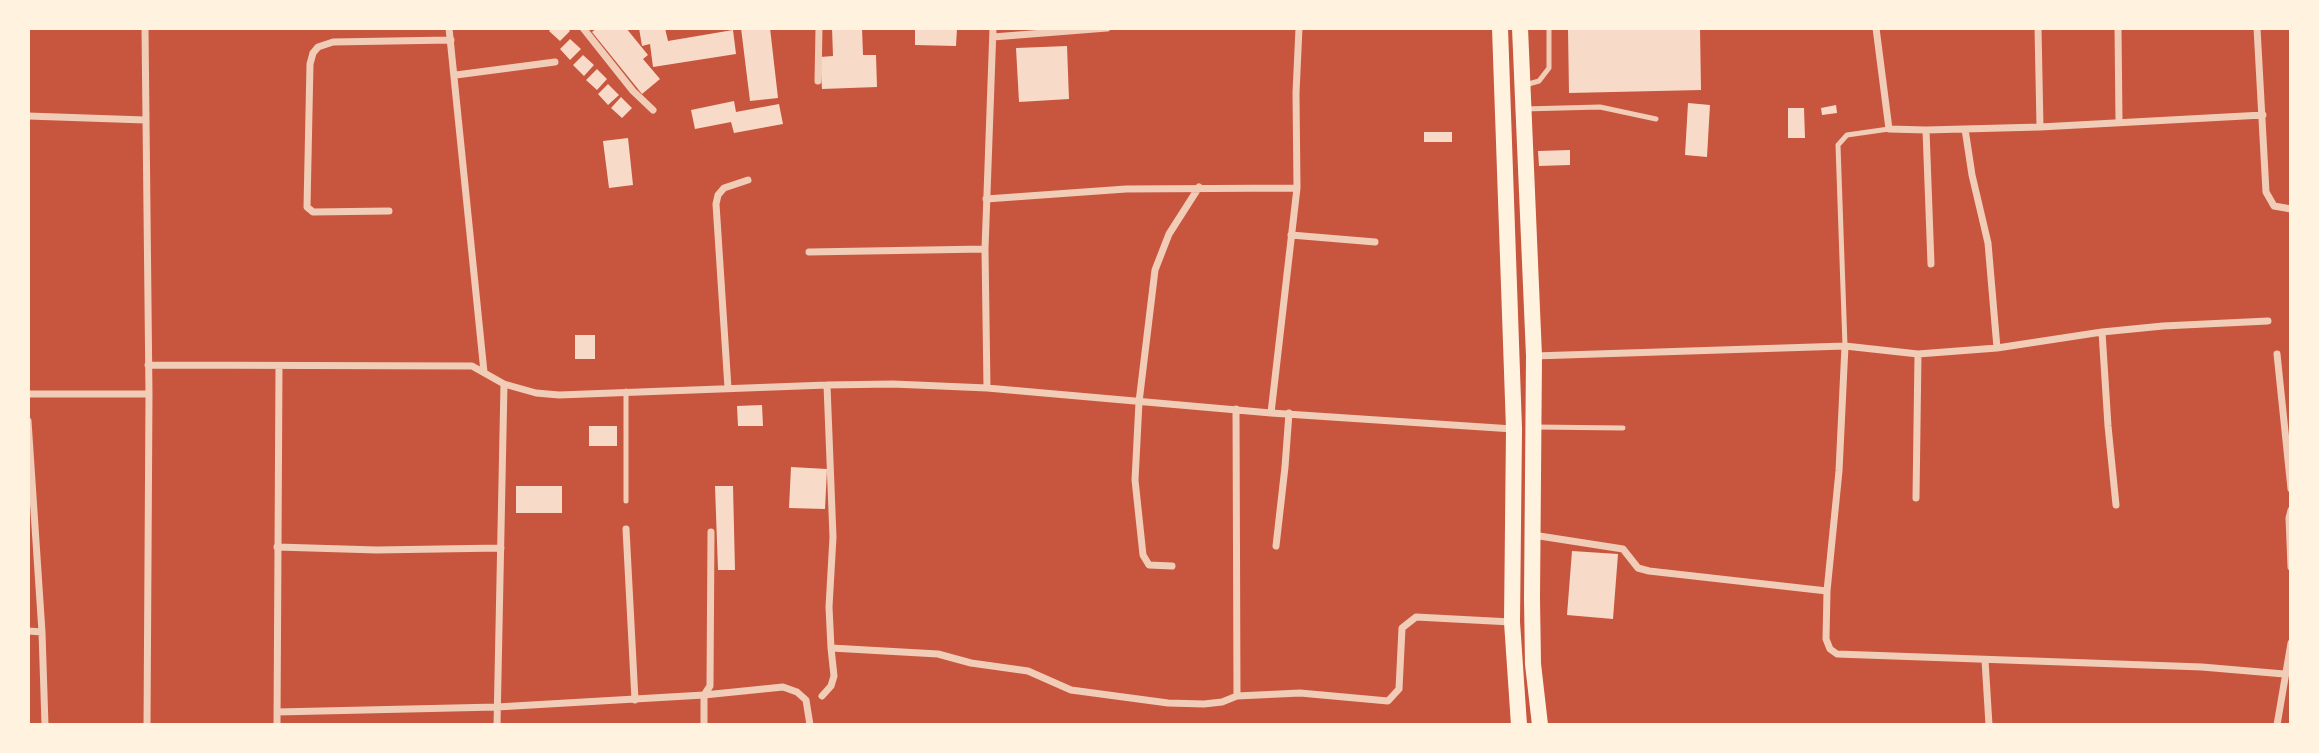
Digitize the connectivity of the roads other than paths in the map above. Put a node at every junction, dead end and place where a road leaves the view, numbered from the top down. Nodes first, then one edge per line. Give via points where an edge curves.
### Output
1 (145, 28) edge
2 (449, 28) edge
3 (583, 28) edge
4 (819, 28) edge
5 (993, 28) edge
6 (1107, 28) edge
7 (1299, 28) edge
8 (1500, 28) edge
9 (1520, 28) edge
10 (1549, 28) edge
11 (1876, 28) edge
12 (2038, 28) edge
13 (2118, 28) edge
14 (2258, 28) edge
15 (993, 37) junction
16 (451, 40) junction
17 (555, 62) dead end
18 (456, 75) junction
19 (818, 81) dead end
20 (1527, 85) junction
21 (1524, 109) junction
22 (653, 110) dead end
23 (2263, 115) junction
24 (28, 116) edge
25 (1657, 119) dead end
26 (145, 120) junction
27 (2119, 121) junction
28 (2040, 127) junction
29 (1889, 128) junction
30 (1965, 129) junction
31 (1926, 130) junction
32 (748, 180) dead end
33 (1199, 187) junction
34 (1297, 188) junction
35 (986, 200) junction
36 (2291, 209) edge
37 (389, 211) dead end
38 (1292, 235) junction
39 (1375, 242) dead end
40 (985, 249) junction
41 (809, 252) dead end
42 (1931, 264) dead end
43 (2268, 321) dead end
44 (2102, 332) junction
45 (1845, 346) junction
46 (1997, 348) junction
47 (1918, 354) junction
48 (2277, 354) dead end
49 (1534, 356) junction
50 (148, 365) junction
51 (279, 367) junction
52 (484, 372) junction
53 (504, 384) junction
54 (827, 385) junction
55 (728, 388) junction
56 (987, 388) junction
57 (626, 391) junction
58 (28, 394) edge
59 (149, 394) junction
60 (1139, 402) junction
61 (1236, 409) junction
62 (1271, 413) junction
63 (1289, 413) junction
64 (28, 421) edge
65 (1535, 427) junction
66 (1623, 428) dead end
67 (1514, 429) junction
68 (2291, 489) edge
69 (1916, 498) dead end
70 (626, 501) dead end
71 (2116, 505) dead end
72 (2291, 510) edge
73 (626, 528) dead end
74 (710, 532) dead end
75 (1534, 535) junction
76 (1276, 546) dead end
77 (277, 547) junction
78 (501, 548) junction
79 (1172, 566) dead end
80 (2291, 567) edge
81 (1827, 591) junction
82 (1512, 622) junction
83 (28, 631) edge
84 (42, 632) junction
85 (2291, 643) edge
86 (831, 648) junction
87 (1985, 660) junction
88 (2284, 674) junction
89 (704, 695) junction
90 (822, 696) dead end
91 (1237, 696) junction
92 (635, 700) junction
93 (497, 707) junction
94 (277, 712) junction
95 (45, 725) edge
96 (147, 725) edge
97 (277, 725) edge
98 (497, 725) edge
99 (704, 725) edge
100 (810, 725) edge
101 (1519, 725) edge
102 (1540, 725) edge
103 (1989, 725) edge
104 (2277, 725) edge

1 - 26 street
2 - 16 street
3 - 22 street
4 - 19 street
5 - 15 street
6 - 15 street
7 - 34 street
8 - 67 main road
9 - 20 main road
10 - 20 lane via 1549,68
11 - 29 street
12 - 28 street
13 - 27 street
14 - 23 street
15 - 35 street
16 - 18 street
16 - 37 street via 333,42 313,53 307,207 313,212
17 - 18 street
18 - 52 street
20 - 21 main road
21 - 25 lane via 1600,107
21 - 49 main road
23 - 27 street
23 - 36 street via 2266,192 2274,206
24 - 26 street
26 - 50 street
27 - 28 street
28 - 30 street
29 - 31 street
29 - 45 lane via 1847,135 1838,145
30 - 31 street
30 - 46 street via 1988,243
31 - 42 street
32 - 55 street via 724,188 716,204
33 - 34 street
33 - 35 street
33 - 60 street via 1169,234 1155,270
34 - 38 street
35 - 40 street
38 - 39 street
38 - 62 street
40 - 41 street
40 - 56 street
43 - 44 street
44 - 46 street
44 - 71 street
45 - 47 street
45 - 49 street
45 - 81 street
46 - 47 street
47 - 69 street
48 - 68 street
49 - 65 main road
50 - 51 street
50 - 59 street
51 - 52 street via 441,365 472,366
51 - 77 street
52 - 53 street
53 - 57 street via 559,395
53 - 78 street
54 - 55 street
54 - 56 street
54 - 86 street via 833,537
55 - 57 street
56 - 60 street
57 - 70 lane
58 - 59 street
59 - 96 street
60 - 61 street
60 - 79 street via 1135,480 1143,555 1149,565
61 - 62 street
61 - 91 street
62 - 63 street
63 - 67 street
63 - 76 street
64 - 84 street
65 - 66 lane
65 - 75 main road
67 - 82 main road
72 - 80 street
73 - 92 street
74 - 89 street via 710,686
75 - 81 street via 1623,549 1639,568 1649,571
75 - 102 main road via 1533,664
77 - 78 street
77 - 94 street
78 - 93 street
81 - 87 street via 1826,639 1837,653
82 - 91 street via 1416,617 1402,628 1399,689 1388,701 1300,693
82 - 101 main road
83 - 84 street
84 - 95 street
85 - 88 street
86 - 90 street via 834,676
86 - 91 street via 938,654 1028,671 1063,689 1168,703 1211,704
87 - 88 street
87 - 103 street
88 - 104 street
89 - 92 street
89 - 99 street
89 - 100 street via 783,687 806,700
92 - 93 street
93 - 94 street
93 - 98 street
94 - 97 street

